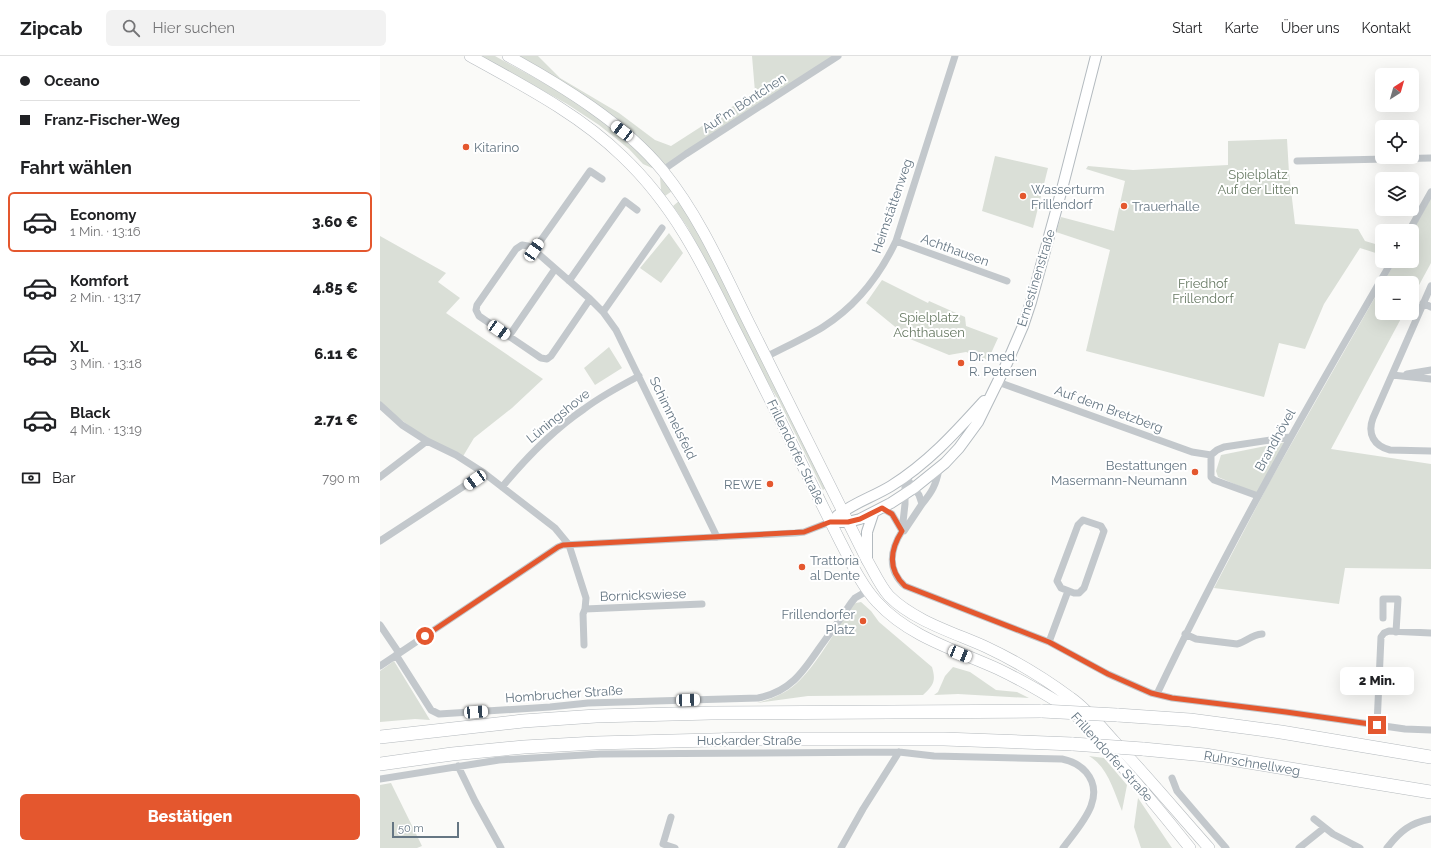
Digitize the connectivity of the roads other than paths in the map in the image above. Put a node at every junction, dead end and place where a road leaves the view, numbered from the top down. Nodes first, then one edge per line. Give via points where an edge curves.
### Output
1 (470, 56) edge
2 (508, 56) edge
3 (838, 56) edge
4 (955, 56) edge
5 (1096, 56) edge
6 (1431, 158) edge
7 (1297, 161) dead end
8 (663, 170) junction
9 (602, 179) dead end
10 (1431, 192) edge
11 (637, 210) dead end
12 (1413, 224) edge
13 (662, 228) dead end
14 (896, 241) junction
15 (534, 250) junction
16 (1388, 268) edge
17 (555, 269) junction
18 (569, 281) junction
19 (1007, 281) dead end
20 (1431, 286) edge
21 (590, 299) junction
22 (1423, 303) junction
23 (1431, 307) edge
24 (603, 312) junction
25 (509, 336) junction
26 (766, 358) junction
27 (1431, 370) edge
28 (1392, 375) junction
29 (1401, 375) junction
30 (639, 376) junction
31 (1431, 379) edge
32 (998, 382) junction
33 (380, 406) edge
34 (1290, 437) junction
35 (427, 441) junction
36 (1431, 451) edge
37 (1212, 455) junction
38 (939, 469) junction
39 (484, 473) junction
40 (905, 476) junction
41 (380, 477) edge
42 (502, 487) junction
43 (914, 488) junction
44 (905, 494) junction
45 (1258, 496) junction
46 (922, 504) junction
47 (882, 508) junction
48 (843, 511) junction
49 (873, 514) junction
50 (830, 522) junction
51 (848, 522) junction
52 (902, 531) junction
53 (717, 537) junction
54 (380, 542) edge
55 (569, 545) junction
56 (868, 560) junction
57 (867, 591) junction
58 (1068, 591) junction
59 (702, 604) dead end
60 (585, 609) junction
61 (1383, 618) dead end
62 (380, 625) edge
63 (1396, 632) junction
64 (1431, 633) edge
65 (1186, 634) junction
66 (1262, 634) dead end
67 (1049, 642) junction
68 (584, 645) dead end
69 (397, 654) junction
70 (380, 666) edge
71 (1157, 694) junction
72 (1377, 725) junction
73 (1431, 730) edge
74 (384, 736) edge
75 (899, 752) junction
76 (1431, 757) edge
77 (380, 764) edge
78 (458, 766) junction
79 (1172, 778) dead end
80 (380, 779) edge
81 (1431, 792) edge
82 (671, 817) dead end
83 (1314, 819) dead end
84 (1431, 819) edge
85 (1324, 828) junction
86 (501, 848) edge
87 (675, 848) edge
88 (841, 848) edge
89 (1063, 848) edge
90 (1190, 848) edge
91 (1209, 848) edge
92 (1226, 848) edge
93 (1299, 848) edge
94 (1360, 848) edge
95 (1387, 848) edge

1 - 50 main road, Frillendorfer Straße via 564,111 594,132 622,155 662,201 682,229 713,286
2 - 8 main road, Frillendorfer Straße via 576,96 634,139
3 - 8 street, Auf'm Böntchen
4 - 14 street, Heimstättenweg
5 - 32 main road, Ernestinenstraße via 1023,326
6 - 7 street
8 - 26 main road, Frillendorfer Straße via 707,238
9 - 15 street via 590,171
10 - 12 street
11 - 18 street via 625,201
13 - 24 street
14 - 19 street, Achthausen
14 - 26 street, Heimstättenweg via 887,260 866,290 840,314 824,326
15 - 17 street, Schimmelsfeld
15 - 25 street via 528,246 516,249 477,305 479,316
16 - 34 street, Brandhövel
17 - 18 street, Schimmelsfeld
17 - 25 street
18 - 21 street, Schimmelsfeld
20 - 22 street
21 - 24 street, Schimmelsfeld
21 - 25 street via 547,359 541,358
22 - 23 street
22 - 28 street
24 - 30 street, Schimmelsfeld via 616,330
26 - 48 main road, Frillendorfer Straße
27 - 29 street
28 - 29 street
28 - 36 street via 1371,423 1372,438 1379,446 1390,450
29 - 31 street
30 - 42 street, Lüningshove via 599,399 564,424 533,452
30 - 53 street, Schimmelsfeld
32 - 37 street, Auf dem Bretzberg via 1192,452
32 - 38 main road, Ernestinenstraße via 978,422
32 - 40 main road, Ernestinenstraße via 945,444 921,466
33 - 35 street via 402,425
34 - 37 street via 1224,447
34 - 45 street, Brandhövel
35 - 39 street
35 - 41 street
37 - 45 street via 1210,477
38 - 43 main road, Ernestinenstraße
38 - 46 street via 936,484
39 - 42 street
39 - 54 street
40 - 43 street
40 - 44 street
40 - 48 main road, Ernestinenstraße
42 - 55 street via 555,528
43 - 44 main road, Ernestinenstraße
43 - 46 street via 920,495
44 - 47 main road, Ernestinenstraße
44 - 52 street
45 - 65 street, Brandhövel
46 - 52 street
47 - 49 main road, Ernestinenstraße
47 - 52 street via 892,514
48 - 50 main road, Ernestinenstraße
48 - 51 main road, Frillendorfer Straße
49 - 51 main road, Ernestinenstraße
49 - 56 main road via 867,532
50 - 51 main road, Ernestinenstraße
50 - 53 street via 804,532
50 - 57 main road, Frillendorfer Straße
51 - 56 main road, Frillendorfer Straße
52 - 67 street via 894,545 892,558 895,573 905,586
53 - 55 street
55 - 60 street, Bornickswiese via 586,598
55 - 69 street via 558,547
56 - 91 main road, Frillendorfer Straße via 885,590 899,605 1016,662 1073,699 1151,780
57 - 69 street, Hombrucher Straße via 851,603 803,671 789,685 765,697 588,703 439,714 431,710
57 - 90 main road, Frillendorfer Straße via 891,615 926,638 1010,674 1064,706 1079,718 1144,791
58 - 58 street via 1082,591 1103,534 1104,528 1086,520 1078,525 1058,577 1058,584
58 - 67 street
59 - 60 street, Bornickswiese
60 - 68 street, Bornickswiese
61 - 63 street via 1383,599 1398,599
62 - 69 street, Hombrucher Straße
63 - 64 street
63 - 72 street via 1389,631 1381,637
65 - 66 street via 1196,639 1237,644 1254,635
65 - 71 street, Brandhövel
67 - 71 street via 1108,674
69 - 70 street
71 - 72 street
72 - 73 street
74 - 76 highway, bridge via 516,721 596,716 773,712 1042,711 1190,720
75 - 78 street, Huckarder Straße via 600,754 499,760
75 - 88 street
75 - 89 street, Huckarder Straße via 934,756 1068,760 1078,765 1087,774 1092,786 1093,799 1087,815
77 - 81 highway, Ruhrschnellweg, bridge via 524,746 750,739 944,739 1072,744 1205,755
78 - 80 street, Huckarder Straße
78 - 86 street
79 - 92 street via 1177,791
82 - 87 street via 663,844
83 - 85 street
84 - 95 street via 1414,823 1398,834
85 - 93 street
85 - 94 street

